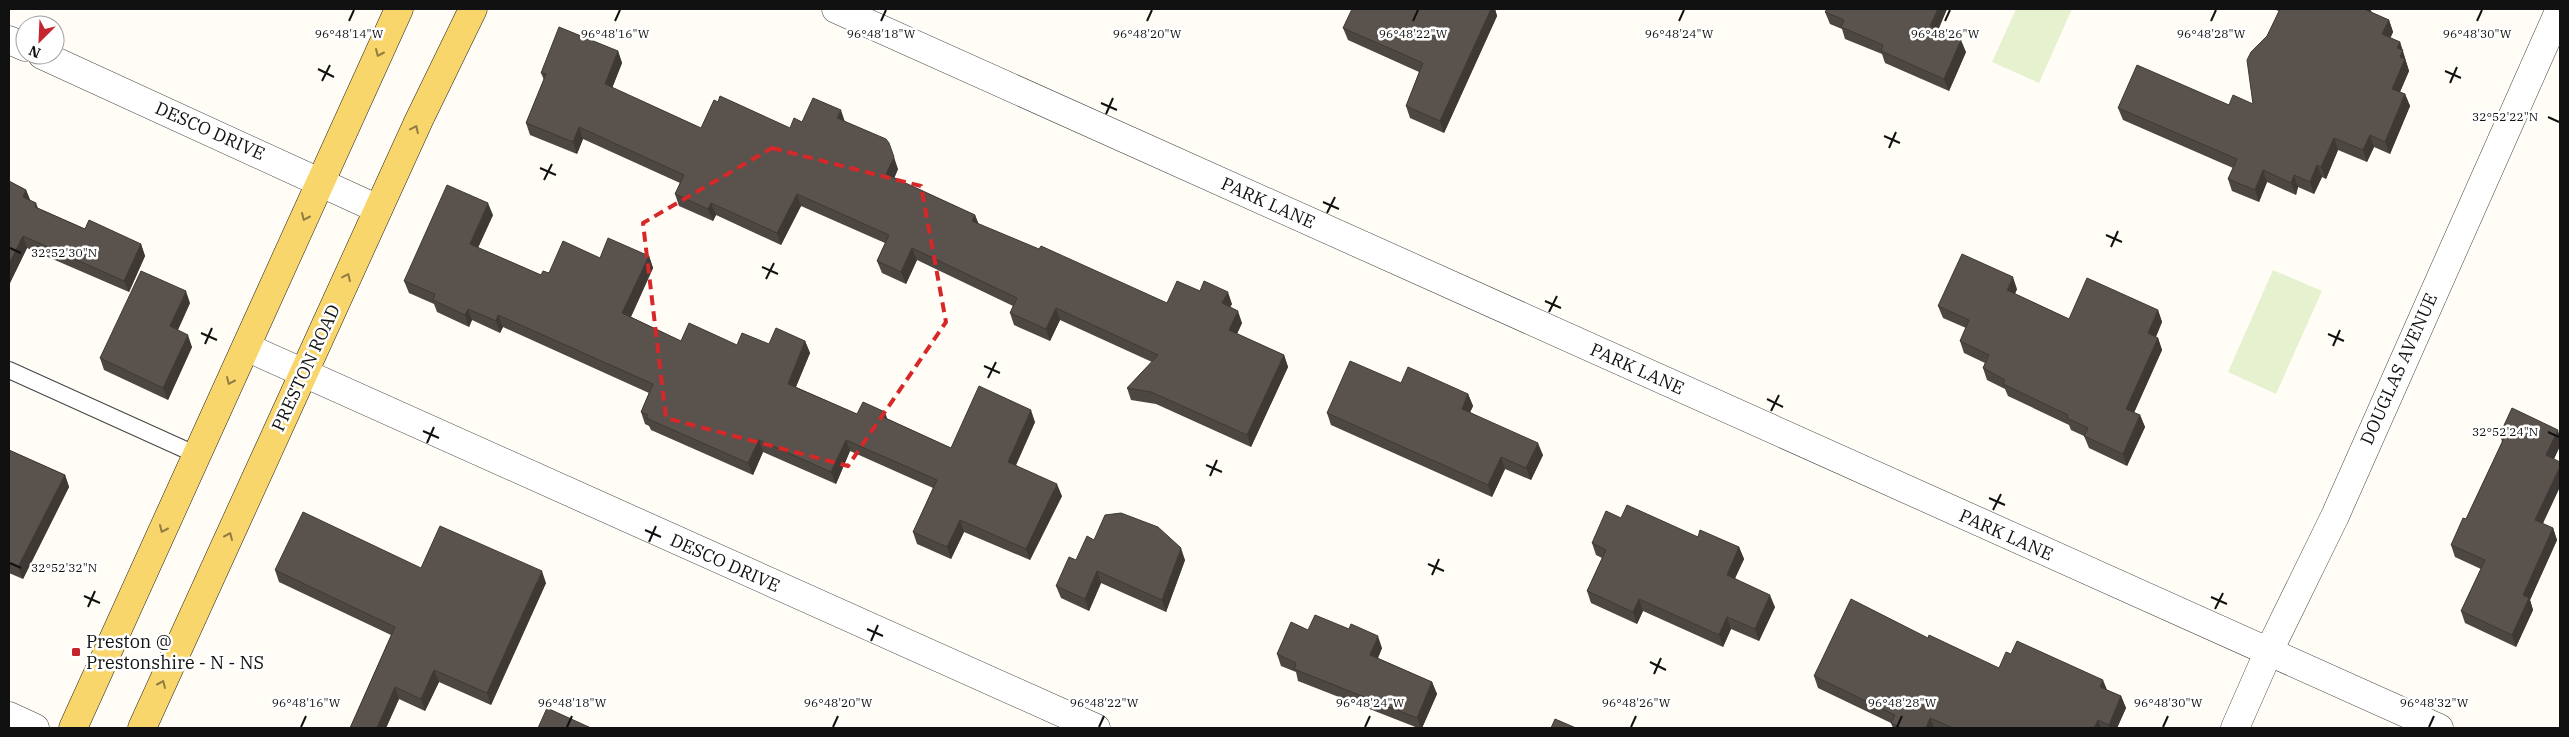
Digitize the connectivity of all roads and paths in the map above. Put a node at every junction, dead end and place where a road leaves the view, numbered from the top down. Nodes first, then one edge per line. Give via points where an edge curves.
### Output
1 (399, 9) edge
2 (473, 9) edge
3 (836, 9) edge
4 (2560, 9) edge
5 (64, 65) edge
6 (321, 182) junction
7 (378, 209) junction
8 (246, 347) junction
9 (9, 370) edge
10 (303, 373) junction
11 (196, 455) junction
12 (2268, 653) junction
13 (9, 716) edge
14 (34, 728) edge
15 (73, 728) edge
16 (142, 728) edge
17 (1096, 728) edge
18 (2235, 728) edge
19 (2438, 728) edge

1 -> 6 main road
7 -> 2 main road, PRESTON ROAD
3 - 12 street, PARK LANE
4 - 12 street, DOUGLAS AVENUE via 2335,516
5 - 6 street, DESCO DRIVE
6 - 7 street, DESCO DRIVE
6 -> 8 main road
10 -> 7 main road, PRESTON ROAD
8 - 10 street, DESCO DRIVE
8 -> 11 main road
9 - 11 lane
16 -> 10 main road, PRESTON ROAD
10 - 17 street, DESCO DRIVE
11 -> 15 main road
12 - 18 street, DOUGLAS AVENUE
12 - 19 street, PARK LANE
13 - 14 street

